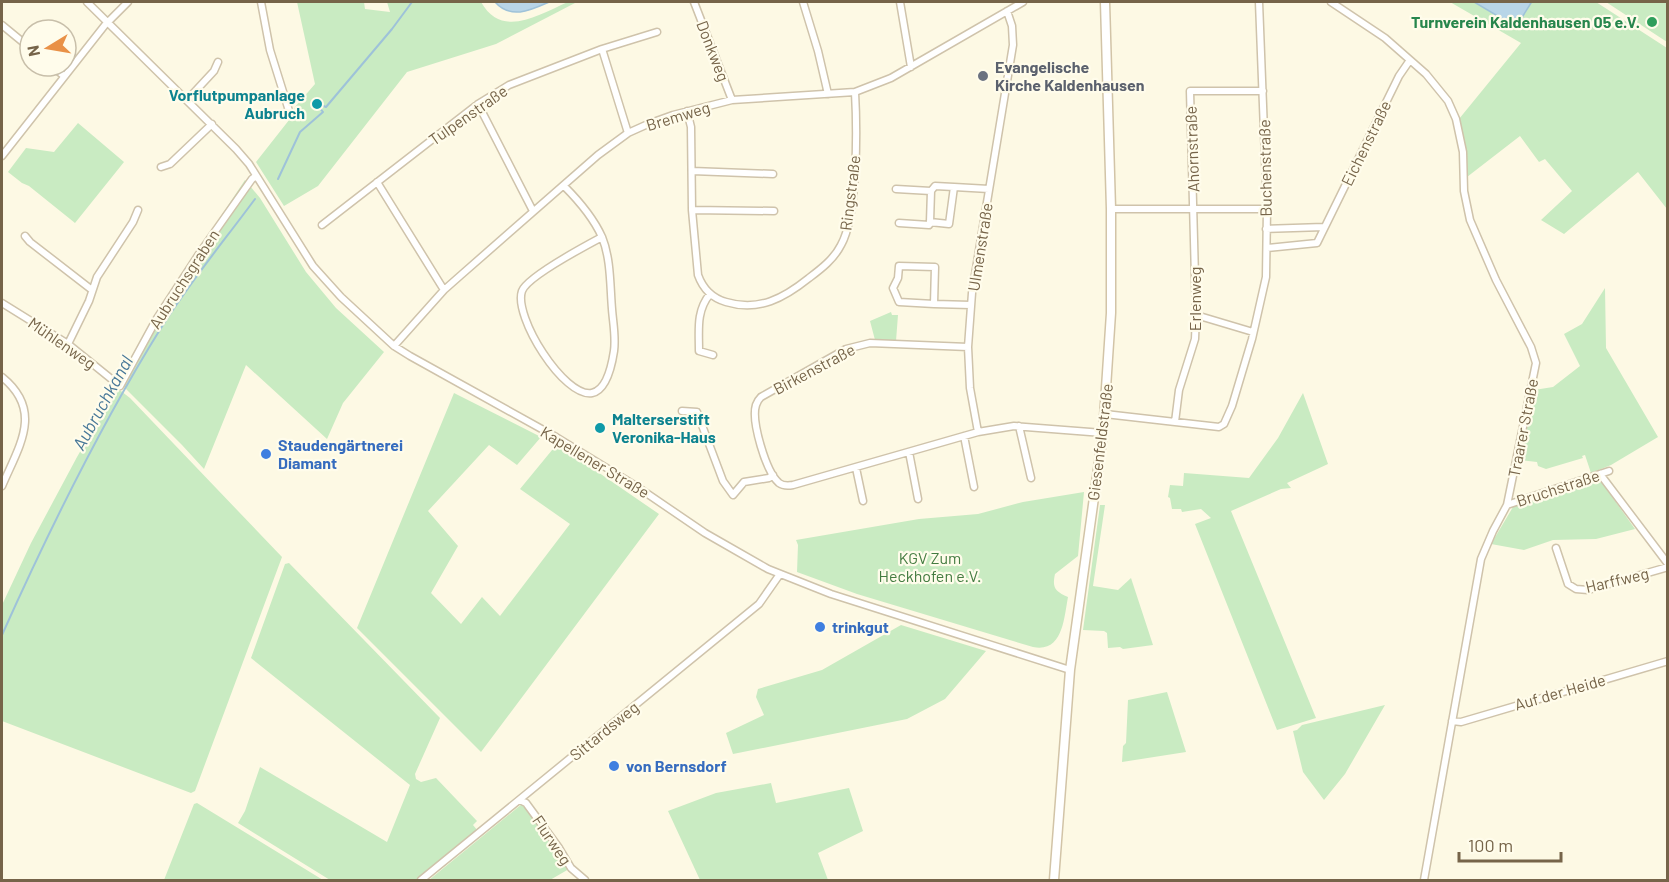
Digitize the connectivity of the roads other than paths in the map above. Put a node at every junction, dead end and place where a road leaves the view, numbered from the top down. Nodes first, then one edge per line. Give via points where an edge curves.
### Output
1 (87, 2) edge
2 (128, 2) edge
3 (261, 2) edge
4 (694, 2) edge
5 (803, 2) edge
6 (900, 2) edge
7 (1023, 2) edge
8 (1105, 2) edge
9 (1259, 2) edge
10 (1331, 2) edge
11 (1007, 11) junction
12 (108, 21) junction
13 (2, 25) edge
14 (657, 32) dead end
15 (18, 38) edge
16 (602, 49) junction
17 (78, 58) edge
18 (1410, 60) junction
19 (218, 62) dead end
20 (911, 67) junction
21 (62, 78) edge
22 (1263, 91) junction
23 (855, 92) junction
24 (828, 94) junction
25 (188, 99) junction
26 (732, 100) junction
27 (478, 104) junction
28 (687, 111) junction
29 (290, 114) dead end
30 (212, 124) junction
31 (628, 134) junction
32 (2, 156) edge
33 (160, 167) dead end
34 (692, 171) junction
35 (773, 174) dead end
36 (256, 176) junction
37 (377, 182) junction
38 (564, 186) junction
39 (954, 187) junction
40 (896, 189) dead end
41 (989, 189) junction
42 (931, 191) junction
43 (1111, 209) junction
44 (1194, 209) junction
45 (1267, 209) junction
46 (138, 210) dead end
47 (692, 210) junction
48 (534, 211) junction
49 (774, 211) dead end
50 (930, 222) junction
51 (899, 223) dead end
52 (322, 225) dead end
53 (1324, 227) junction
54 (1266, 229) junction
55 (25, 236) dead end
56 (602, 237) junction
57 (1267, 248) junction
58 (92, 290) junction
59 (444, 290) junction
60 (710, 294) junction
61 (2, 303) edge
62 (933, 304) junction
63 (972, 305) junction
64 (1197, 315) junction
65 (1253, 332) junction
66 (68, 344) junction
67 (394, 346) junction
68 (969, 347) junction
69 (713, 355) dead end
70 (2, 377) edge
71 (120, 386) joint
72 (682, 411) dead end
73 (1105, 414) junction
74 (1175, 422) junction
75 (1019, 426) junction
76 (978, 432) junction
77 (1103, 433) junction
78 (964, 436) junction
79 (909, 452) junction
80 (856, 468) junction
81 (1609, 471) dead end
82 (1600, 474) junction
83 (773, 475) junction
84 (1031, 478) dead end
85 (2, 486) edge
86 (974, 487) dead end
87 (918, 499) dead end
88 (863, 501) dead end
89 (1507, 505) junction
90 (1556, 548) dead end
91 (1668, 566) edge
92 (780, 574) junction
93 (1668, 661) edge
94 (1070, 670) junction
95 (1452, 721) junction
96 (520, 800) junction
97 (421, 880) edge
98 (585, 880) edge
99 (1054, 880) edge
100 (1424, 880) edge

1 - 12 street, Kapellener Straße
2 - 12 street
3 - 29 street via 270,50
4 - 26 street, Donkweg
5 - 24 street
6 - 20 street
7 - 11 street, Bremweg
8 - 43 main road, Giesenfeldstraße
9 - 22 street, Buchenstraße
10 - 18 street, Traarer Straße via 1376,31
11 - 20 street, Bremweg
11 - 41 street, Ulmenstraße via 1013,45
12 - 17 street
12 - 25 street, Kapellener Straße
13 - 15 street
14 - 16 street, Tulpenstraße
16 - 27 street, Tulpenstraße via 509,85
16 - 31 street
18 - 53 street, Eichenstraße
18 - 89 street, Traarer Straße via 1438,88 1456,119 1470,220 1536,363
19 - 25 street
20 - 23 street, Bremweg
21 - 32 street
22 - 44 street, Ahornstraße via 1190,91
22 - 45 street, Buchenstraße
23 - 24 street, Bremweg
23 - 60 street, Ringstraße via 855,163 842,245 803,283 770,303 737,306
24 - 26 street, Bremweg
25 - 30 street, Kapellener Straße
26 - 28 street, Bremweg
27 - 37 street, Tulpenstraße
27 - 48 street
28 - 31 street, Bremweg
28 - 34 street
30 - 33 street via 170,164
30 - 36 street, Kapellener Straße
31 - 38 street, Bremweg
34 - 35 street
34 - 47 street
36 - 67 street, Kapellener Straße via 313,266
36 - 71 street, Aubruchsgraben via 156,320
37 - 52 street, Tulpenstraße
37 - 59 street
38 - 48 street, Bremweg
38 - 56 street via 593,219
39 - 41 street, Ulmenstraße
39 - 42 street, Ulmenstraße via 936,186
39 - 50 street, Ulmenstraße via 949,224
40 - 42 street, Ulmenstraße
41 - 63 street, Ulmenstraße
42 - 50 street
43 - 44 street
43 - 73 main road, Giesenfeldstraße via 1112,313
44 - 45 street
44 - 64 street, Erlenweg
45 - 54 street, Buchenstraße
46 - 58 street
47 - 49 street
47 - 60 street via 698,275
48 - 59 street, Bremweg
50 - 51 street, Ulmenstraße
53 - 54 street
53 - 57 street, Eichenstraße via 1317,243
54 - 57 street, Buchenstraße
55 - 58 street
56 - 56 street via 608,265 614,350 602,387 588,393 573,386 543,353 527,322 522,291 547,270
57 - 65 street, Buchenstraße via 1266,277
58 - 66 street
59 - 67 street, Bremweg
60 - 69 street via 702,303 699,318 699,351
61 - 66 street, Mühlenweg
62 - 62 street, Ulmenstraße via 935,267 899,266 893,288 899,302
62 - 63 street, Ulmenstraße
63 - 68 street, Ulmenstraße
64 - 65 street
64 - 74 street, Erlenweg
65 - 74 street, Buchenstraße via 1224,424 1211,428
66 - 71 street, Mühlenweg
67 - 92 street, Kapellener Straße via 556,437 705,533
68 - 76 street, Ulmenstraße via 970,388
68 - 83 street, Birkenstraße via 859,344 761,397 756,403 756,426
70 - 85 street via 22,399 26,417 22,438
72 - 83 street via 697,412 723,481 733,495 744,482
73 - 74 street, Buchenstraße
73 - 77 main road, Giesenfeldstraße
75 - 76 street
75 - 77 street
75 - 84 street
76 - 78 street
77 - 94 main road, Giesenfeldstraße
78 - 79 street
78 - 86 street
79 - 80 street
79 - 87 street
80 - 83 street via 784,486
80 - 88 street
81 - 82 street, Bruchstraße
82 - 89 street, Bruchstraße
82 - 91 street
89 - 95 street, Traarer Straße via 1482,559
90 - 91 street, Harffweg via 1568,584 1576,589 1588,590
92 - 94 street, Kapellener Straße
92 - 96 street, Sittardsweg via 759,604
93 - 95 street, Auf der Heide via 1461,722
94 - 99 main road, Giesenfeldstraße
95 - 100 street, Traarer Straße
96 - 97 street, Sittardsweg
96 - 98 street, Flurweg via 560,848 571,868

